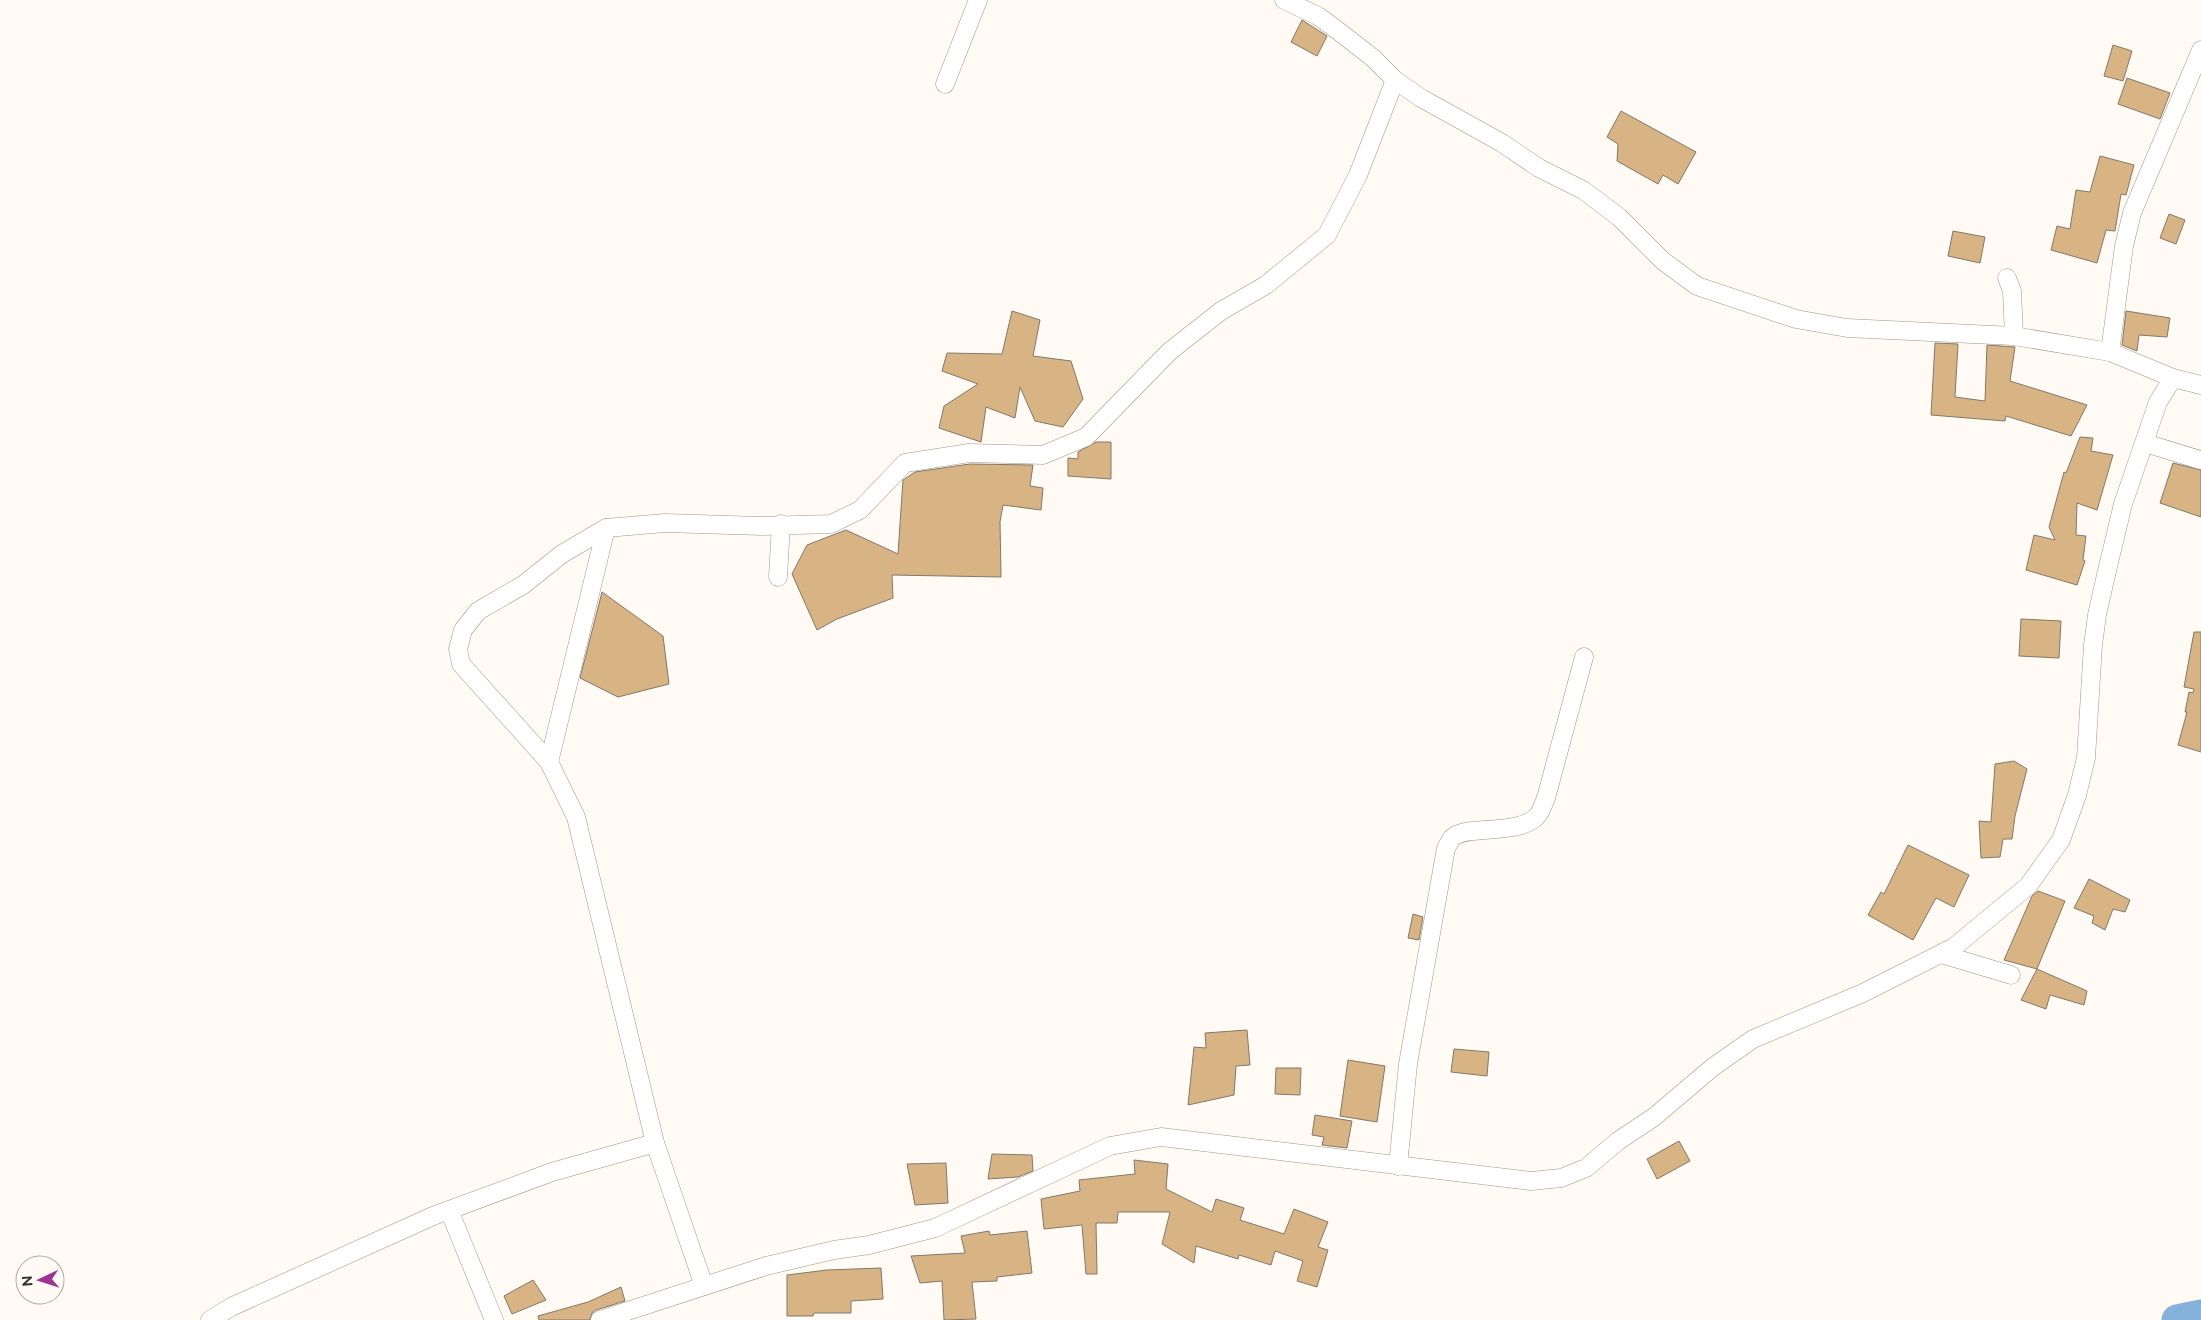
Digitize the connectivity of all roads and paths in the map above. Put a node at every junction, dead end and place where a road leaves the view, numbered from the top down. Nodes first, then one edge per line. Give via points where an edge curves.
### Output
1 (978, 0) edge
2 (1289, 1) edge
3 (2201, 50) edge
4 (1395, 80) junction
5 (945, 84) dead end
6 (2007, 278) dead end
7 (2014, 336) junction
8 (2110, 352) junction
9 (2173, 378) junction
10 (2201, 385) edge
11 (2145, 443) junction
12 (2200, 460) edge
13 (780, 524) junction
14 (606, 528) junction
15 (778, 577) dead end
16 (1584, 657) dead end
17 (549, 762) junction
18 (1941, 954) junction
19 (2011, 975) dead end
20 (655, 1143) junction
21 (1398, 1166) junction
22 (449, 1210) junction
23 (704, 1286) junction
24 (210, 1320) edge
25 (494, 1320) edge
26 (600, 1320) edge

1 - 5 street
2 - 4 street via 1337,30
3 - 8 street via 2132,213 2124,246
4 - 7 street via 1539,168 1583,190 1619,217 1663,261 1697,286 1796,319 1847,328
4 - 13 street via 1358,175 1327,235 1266,285 1220,310 1170,351 1086,437 1043,455 969,453 905,463 860,510 831,524
6 - 7 street via 2013,296
7 - 8 street
8 - 9 street
9 - 10 street
9 - 11 street via 2158,402
11 - 12 street
11 - 18 street via 2123,504 2097,615 2086,758 2062,840 2028,886
13 - 14 street via 666,523
13 - 15 street
14 - 17 street
14 - 17 street via 562,554 523,585 478,611 468,621 458,649 461,664 472,678
16 - 21 street via 1546,798 1537,817 1506,829 1466,833 1452,838 1446,848 1408,1064
17 - 20 street via 576,817
18 - 19 street
18 - 21 street via 1863,993 1753,1039 1586,1168 1561,1178 1530,1181
20 - 22 street via 552,1172
20 - 23 street
21 - 23 street via 1161,1137 1135,1140 1110,1146 935,1228 766,1266
22 - 24 street via 230,1307
22 - 25 street
23 - 26 street

